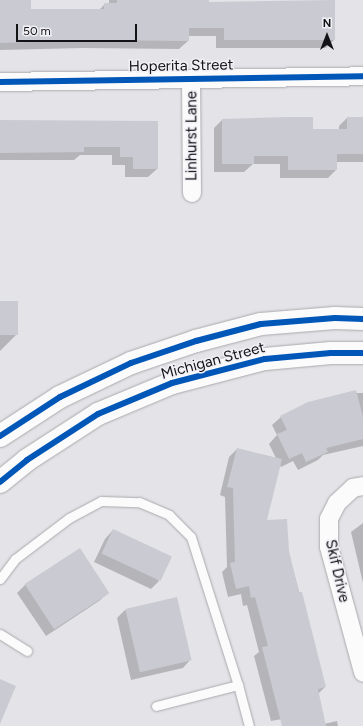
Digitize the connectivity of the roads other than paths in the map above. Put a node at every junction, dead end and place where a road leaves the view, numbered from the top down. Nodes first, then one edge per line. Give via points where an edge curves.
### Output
1 (363, 76) edge
2 (191, 79) junction
3 (0, 82) edge
4 (192, 193) dead end
5 (363, 319) edge
6 (363, 353) edge
7 (0, 436) edge
8 (0, 482) edge
9 (363, 486) edge
10 (0, 579) edge
11 (0, 634) edge
12 (27, 651) dead end
13 (363, 672) edge
14 (238, 685) junction
15 (156, 706) dead end
16 (249, 726) edge

1 - 2 street, Hoperita Street
2 - 3 street, Hoperita Street
2 - 4 street, Linhurst Lane
5 - 7 street, Michigan Street via 335,318 261,324 196,341 131,363 67,394
6 - 8 street, Michigan Street via 265,359 172,383 98,414 27,460
9 - 13 street, Skif Drive via 353,488 337,503 328,519 328,547
10 - 14 lane via 15,559 69,518 101,501 139,502 169,515 191,537
11 - 12 lane
14 - 15 lane
14 - 16 lane

